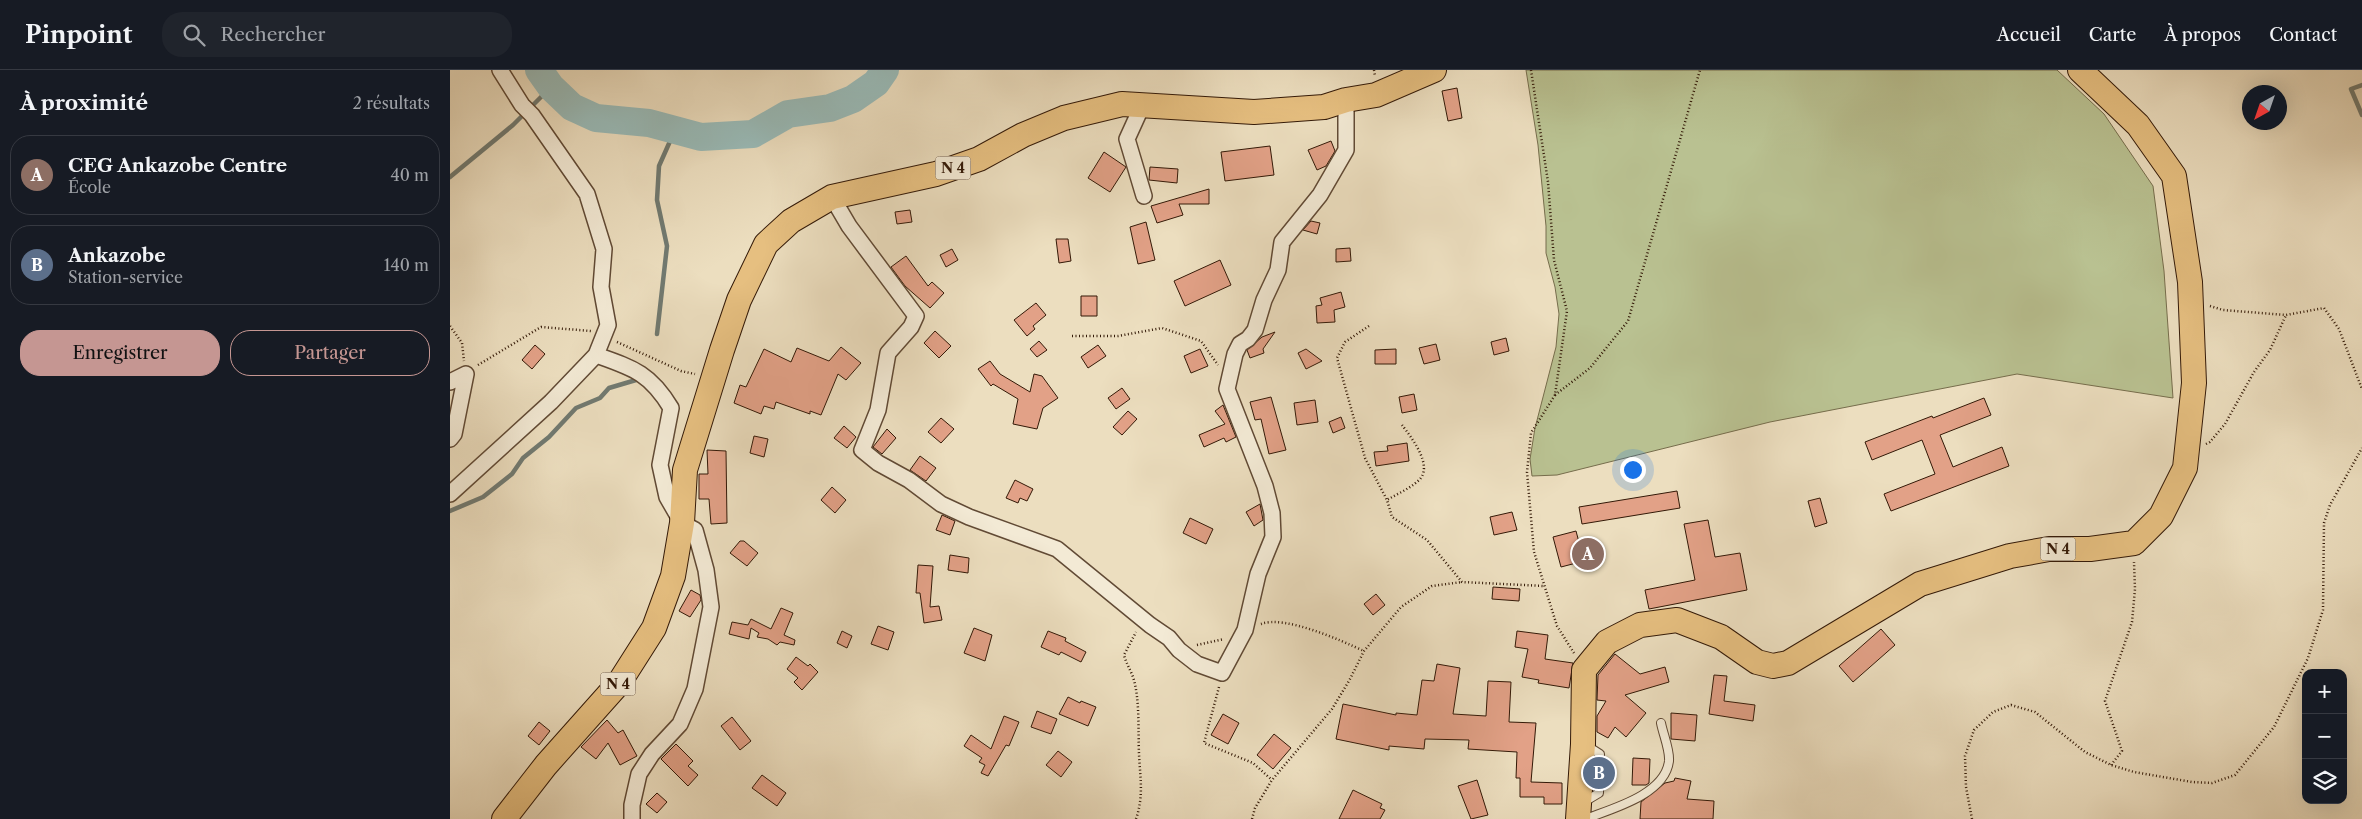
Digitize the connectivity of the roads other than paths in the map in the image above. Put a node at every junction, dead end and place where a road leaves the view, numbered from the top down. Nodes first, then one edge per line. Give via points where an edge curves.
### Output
1 (500, 70) edge
2 (1434, 70) edge
3 (2080, 70) edge
4 (1346, 100) junction
5 (1142, 106) junction
6 (1144, 196) dead end
7 (832, 197) junction
8 (596, 355) junction
9 (450, 382) edge
10 (450, 439) edge
11 (450, 494) edge
12 (682, 523) junction
13 (1661, 723) dead end
14 (1580, 815) edge
15 (504, 819) edge
16 (632, 819) edge

1 - 8 street via 587,194 604,249 601,287 608,325
2 - 4 main road, N 4 via 1376,95
3 - 14 main road, N 4 via 2138,125 2174,176 2190,282 2194,383 2185,468 2161,516 2134,543 2090,550 2049,549 2010,556 1920,584 1788,663 1773,666 1757,662 1721,637 1677,620 1632,629 1607,642 1584,670
4 - 5 main road, N 4 via 1324,107 1254,112
4 - 7 street via 1346,150 1320,195 1282,242 1275,277 1255,330 1240,344 1235,354 1227,389 1265,486 1272,513 1273,537 1258,574 1245,630 1222,673 1197,664 1058,549 978,521 941,504 862,450 878,410 888,354 916,316
5 - 6 street via 1127,139
5 - 7 main road, N 4 via 1122,104 1064,118 1023,135 979,159 936,174
7 - 12 main road, N 4 via 790,221 766,244 745,286 685,470
8 - 11 street via 551,402
8 - 12 street via 635,369 659,388 671,408 660,465 667,498
9 - 10 street via 466,374 454,434
12 - 15 main road, N 4 via 672,576 654,628 619,683 546,765
12 - 16 street via 695,530 706,570 711,607 696,689 680,724 652,754 639,774
13 - 14 lane via 1669,761 1664,776 1649,792

